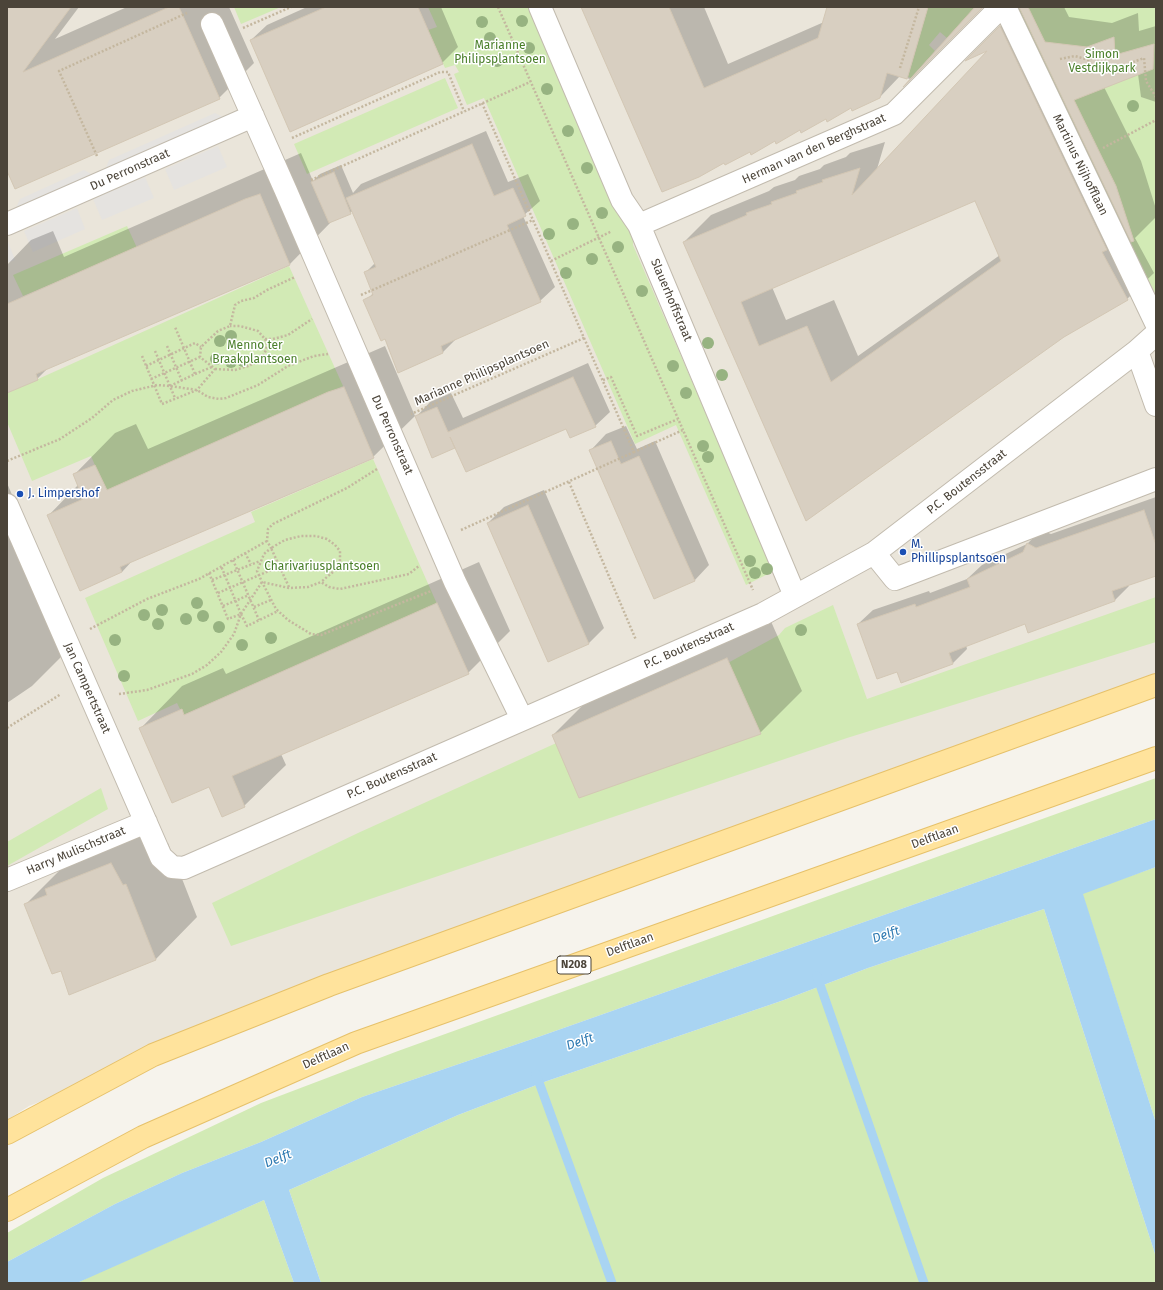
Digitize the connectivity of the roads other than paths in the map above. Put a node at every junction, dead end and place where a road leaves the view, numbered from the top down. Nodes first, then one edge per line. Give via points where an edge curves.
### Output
1 (540, 7) edge
2 (1001, 7) edge
3 (1004, 7) edge
4 (215, 32) road end
5 (253, 116) junction
6 (7, 224) edge
7 (639, 225) junction
8 (1156, 323) edge
9 (1156, 334) edge
10 (1137, 351) junction
11 (1156, 405) edge
12 (1156, 479) edge
13 (7, 506) edge
14 (874, 553) junction
15 (795, 596) junction
16 (1156, 685) edge
17 (522, 719) junction
18 (1156, 758) edge
19 (146, 822) junction
20 (172, 867) joint
21 (7, 880) edge
22 (7, 1133) edge
23 (7, 1210) edge

1 - 7 street, Slauerhoffstraat via 622,200
2 - 7 street, Herman van den Berghstraat via 894,114
3 - 8 street, Martinus Nijhofflaan
4 - 5 street, Du Perronstraat
5 - 6 street, Du Perronstraat
5 - 17 street, Du Perronstraat via 456,582
7 - 15 street, Slauerhoffstraat
9 - 10 street, P.C. Boutensstraat
10 - 11 street
10 - 14 street, P.C. Boutensstraat
12 - 14 street via 895,579
13 - 19 street, Jan Campertstraat
14 - 15 street, P.C. Boutensstraat
15 - 17 street, P.C. Boutensstraat via 763,614
16 - 22 main road via 329,985 153,1055
17 - 20 street, P.C. Boutensstraat via 184,868
18 - 23 main road, Delftlaan / N208 via 356,1043 143,1137
19 - 20 street, Jan Campertstraat via 161,857
19 - 21 street, Harry Mulischstraat

